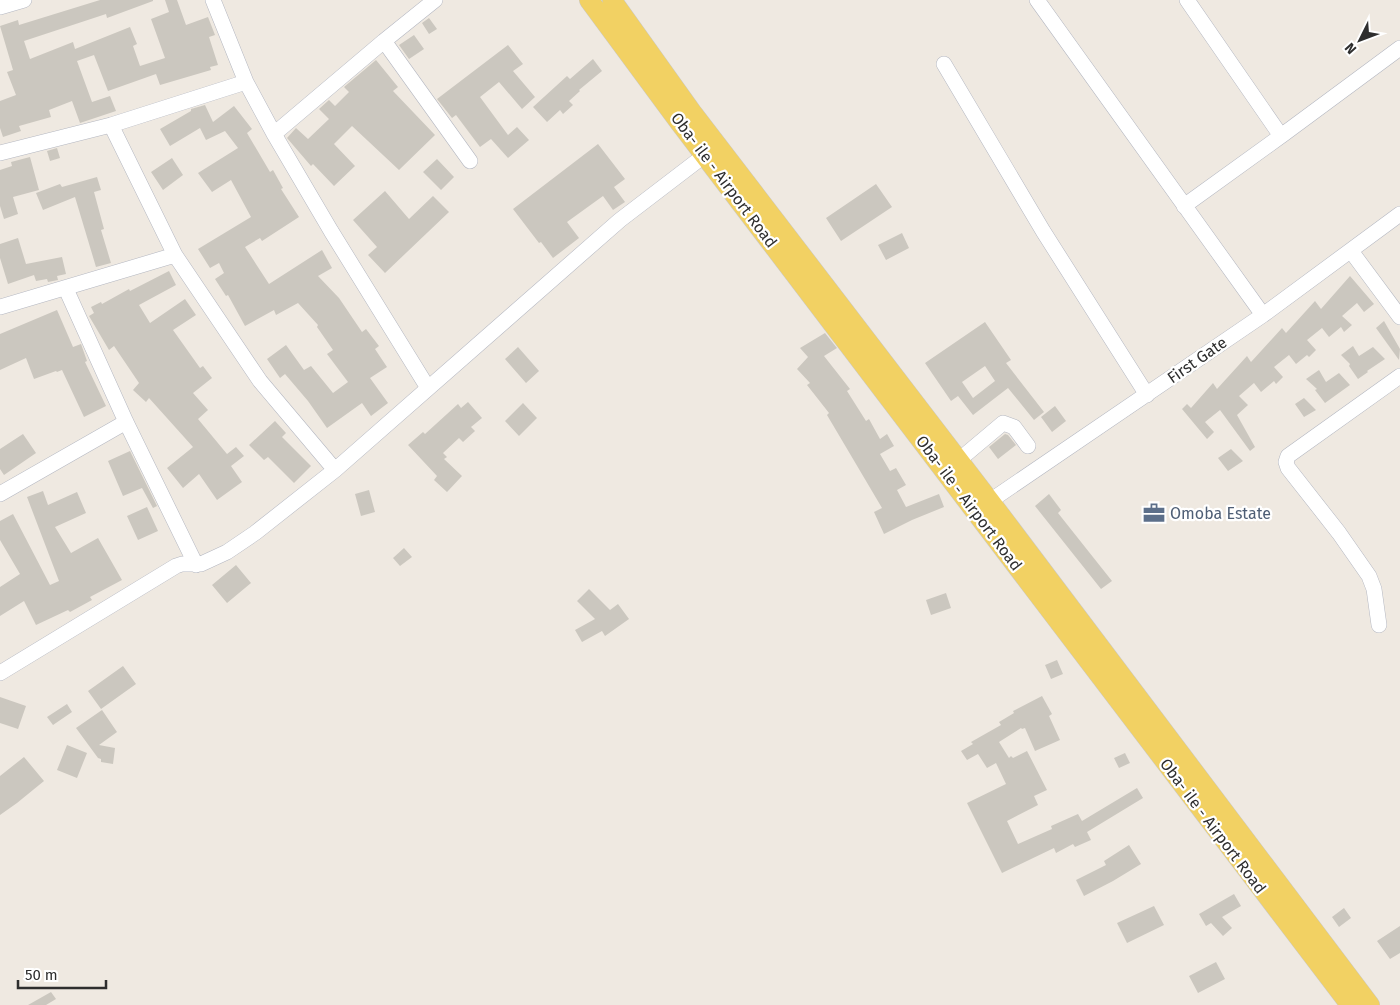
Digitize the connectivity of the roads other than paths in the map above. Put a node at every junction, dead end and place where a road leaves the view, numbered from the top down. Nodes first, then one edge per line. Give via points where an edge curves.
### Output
1 (24, 0) edge
2 (213, 0) edge
3 (435, 0) edge
4 (588, 0) edge
5 (612, 0) edge
6 (1037, 0) edge
7 (1187, 0) edge
8 (0, 7) edge
9 (384, 41) junction
10 (1400, 48) edge
11 (944, 64) dead end
12 (246, 82) junction
13 (686, 117) junction
14 (111, 125) junction
15 (274, 134) junction
16 (1281, 136) junction
17 (0, 153) edge
18 (705, 155) junction
19 (470, 161) dead end
20 (1184, 206) junction
21 (1400, 214) edge
22 (1351, 251) junction
23 (175, 255) junction
24 (66, 289) junction
25 (0, 307) edge
26 (1263, 315) junction
27 (1400, 318) edge
28 (1400, 376) edge
29 (428, 388) junction
30 (1147, 395) junction
31 (126, 422) junction
32 (1028, 446) dead end
33 (959, 460) junction
34 (335, 470) junction
35 (0, 494) edge
36 (990, 501) junction
37 (196, 565) junction
38 (1379, 625) dead end
39 (0, 672) edge
40 (1161, 743) junction
41 (1350, 1005) edge
42 (1370, 1005) edge

1 - 8 street
2 - 12 street
3 - 9 street
4 - 13 main road, Oba- ile - Airport Road
5 - 13 main road, Oba- ile - Airport Road
6 - 20 street
7 - 16 street
9 - 15 street
9 - 19 street
10 - 16 street
11 - 30 street via 1043,231
12 - 14 street
12 - 15 street
13 - 18 main road, Oba- ile - Airport Road
13 - 33 main road, Oba- ile - Airport Road
14 - 17 street
14 - 23 street
15 - 29 street
16 - 20 street
18 - 29 street via 620,220
18 - 40 main road, Oba- ile - Airport Road
20 - 26 street
21 - 22 street, First Gate
22 - 26 street, First Gate
22 - 27 street
23 - 24 street
23 - 34 street via 260,381
24 - 25 street
24 - 31 street
26 - 30 street, First Gate
28 - 38 street via 1288,456 1286,462 1369,576
29 - 34 street
30 - 36 street, First Gate
31 - 35 street
31 - 37 street
32 - 33 street via 1014,427 1003,423
33 - 36 main road, Oba- ile - Airport Road
34 - 37 street via 255,533 227,552
36 - 40 main road, Oba- ile - Airport Road
37 - 39 street via 176,566
40 - 41 main road, Oba- ile - Airport Road
40 - 42 main road, Oba- ile - Airport Road

